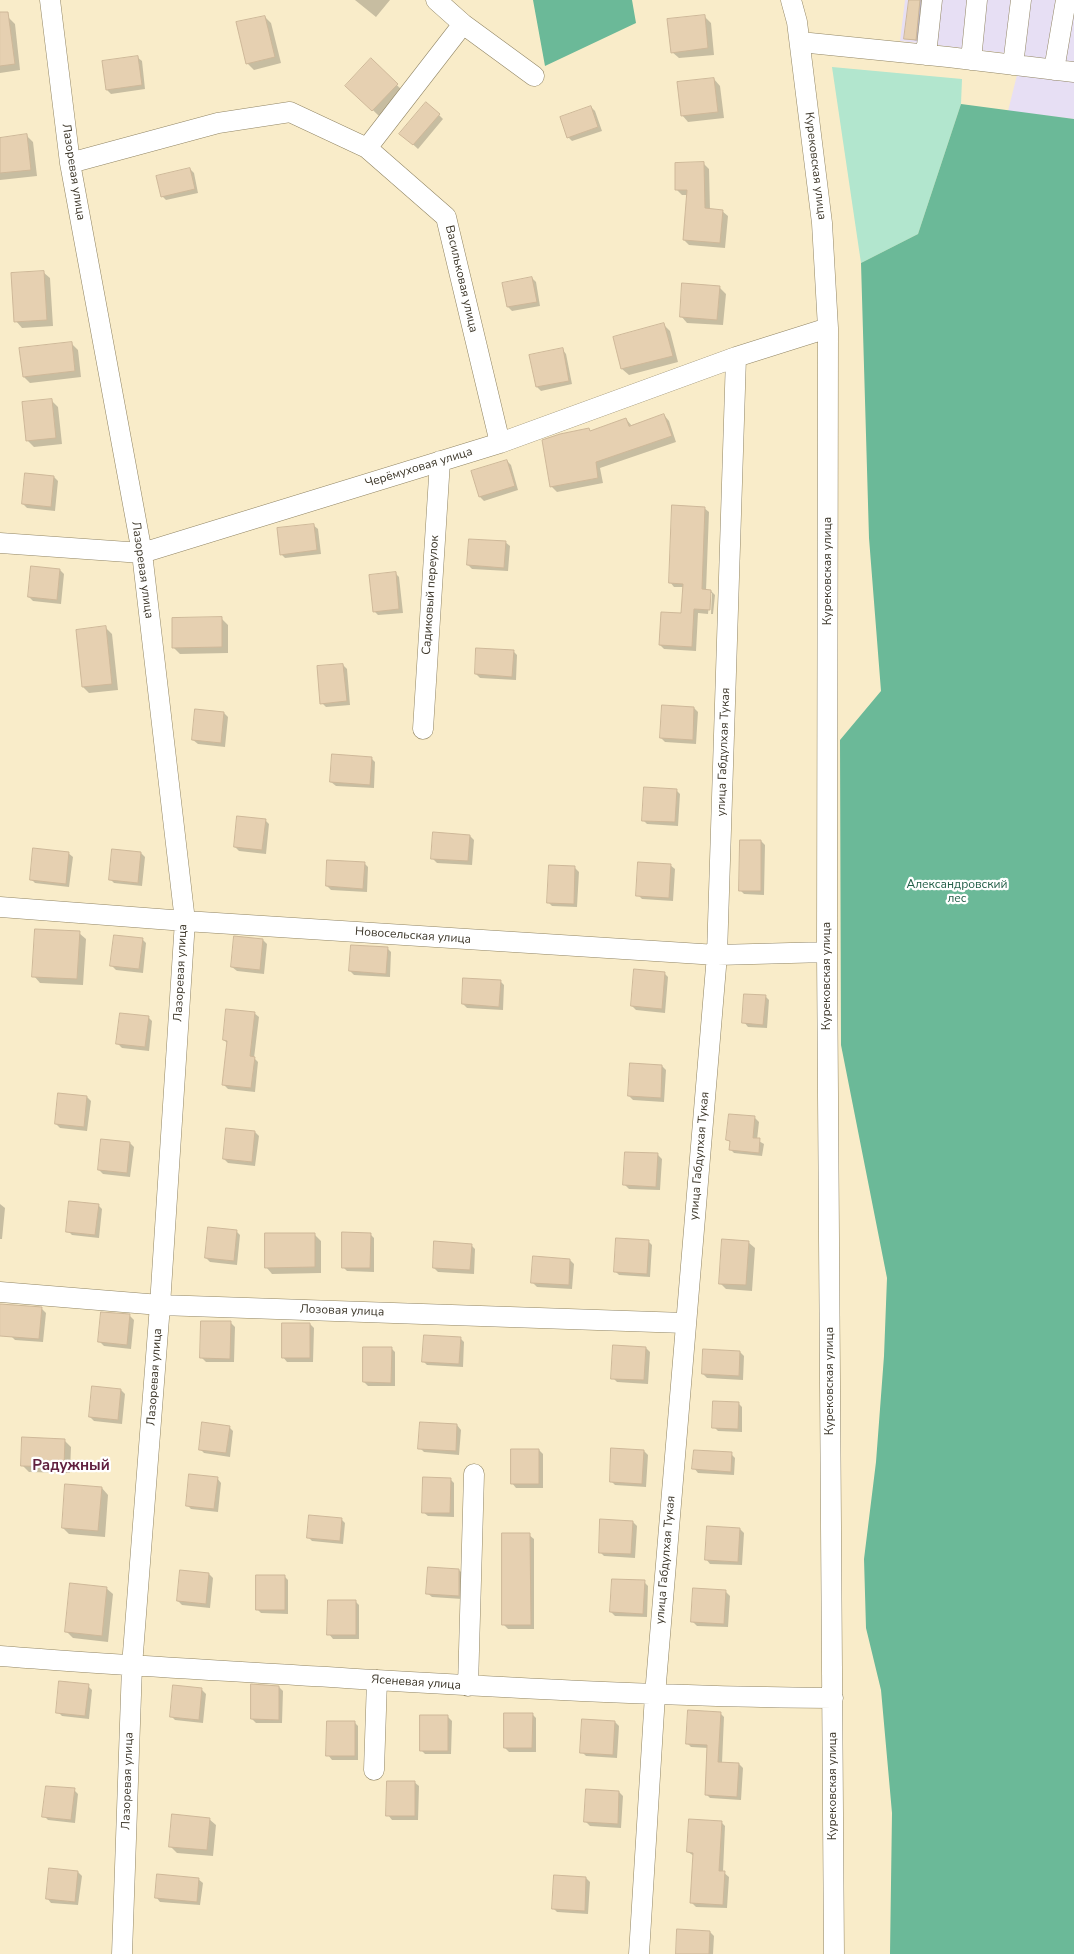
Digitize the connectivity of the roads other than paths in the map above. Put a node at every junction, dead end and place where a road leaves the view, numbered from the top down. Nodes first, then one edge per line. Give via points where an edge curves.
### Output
1 (50, 0) edge
2 (436, 0) edge
3 (791, 0) edge
4 (932, 0) edge
5 (977, 0) edge
6 (1021, 0) edge
7 (1066, 0) edge
8 (463, 24) junction
9 (800, 42) junction
10 (926, 54) junction
11 (971, 60) junction
12 (1012, 65) junction
13 (1054, 70) junction
14 (1074, 72) edge
15 (534, 76) dead end
16 (367, 148) junction
17 (70, 163) junction
18 (828, 328) junction
19 (736, 357) junction
20 (500, 443) junction
21 (440, 461) junction
22 (0, 543) edge
23 (142, 553) junction
24 (423, 729) dead end
25 (0, 907) edge
26 (185, 921) junction
27 (827, 952) junction
28 (717, 955) junction
29 (0, 1292) edge
30 (160, 1304) junction
31 (685, 1323) junction
32 (474, 1474) dead end
33 (0, 1656) edge
34 (132, 1666) junction
35 (377, 1680) junction
36 (468, 1686) junction
37 (655, 1695) junction
38 (833, 1698) junction
39 (374, 1770) dead end
40 (122, 1954) edge
41 (639, 1954) edge
42 (834, 1954) edge

1 - 17 street, Лазоревая улица
2 - 8 street
3 - 9 street, Курековская улица
4 - 10 street
5 - 11 street
6 - 12 street
7 - 13 street
8 - 15 street
8 - 16 street
9 - 10 street
9 - 18 street, Курековская улица via 822,223
10 - 11 street
11 - 12 street
12 - 13 street
13 - 14 street
16 - 17 street, Васильковая улица via 290,112 218,123
16 - 20 street, Васильковая улица via 446,217
17 - 23 street, Лазоревая улица
18 - 19 street, Черёмуховая улица
18 - 27 street, Курековская улица
19 - 20 street, Черёмуховая улица
19 - 28 street, улица Габдулхая Тукая
20 - 21 street, Черёмуховая улица
21 - 23 street, Черёмуховая улица
21 - 24 street, Садиковый переулок
22 - 23 street, Черёмуховая улица
23 - 26 street, Лазоревая улица
25 - 26 street, Новосельская улица
26 - 28 street, Новосельская улица
26 - 30 street, Лазоревая улица
27 - 28 street, Новосельская улица
27 - 38 street, Курековская улица
28 - 31 street, улица Габдулхая Тукая
29 - 30 street, Лозовая улица
30 - 31 street, Лозовая улица
30 - 34 street, Лазоревая улица
31 - 37 street, улица Габдулхая Тукая
32 - 36 street
33 - 34 street, Ясеневая улица
34 - 35 street, Ясеневая улица
34 - 40 street, Лазоревая улица
35 - 36 street, Ясеневая улица
35 - 39 street
36 - 37 street, Ясеневая улица
37 - 38 street, Ясеневая улица
37 - 41 street, улица Габдулхая Тукая
38 - 42 street, Курековская улица

